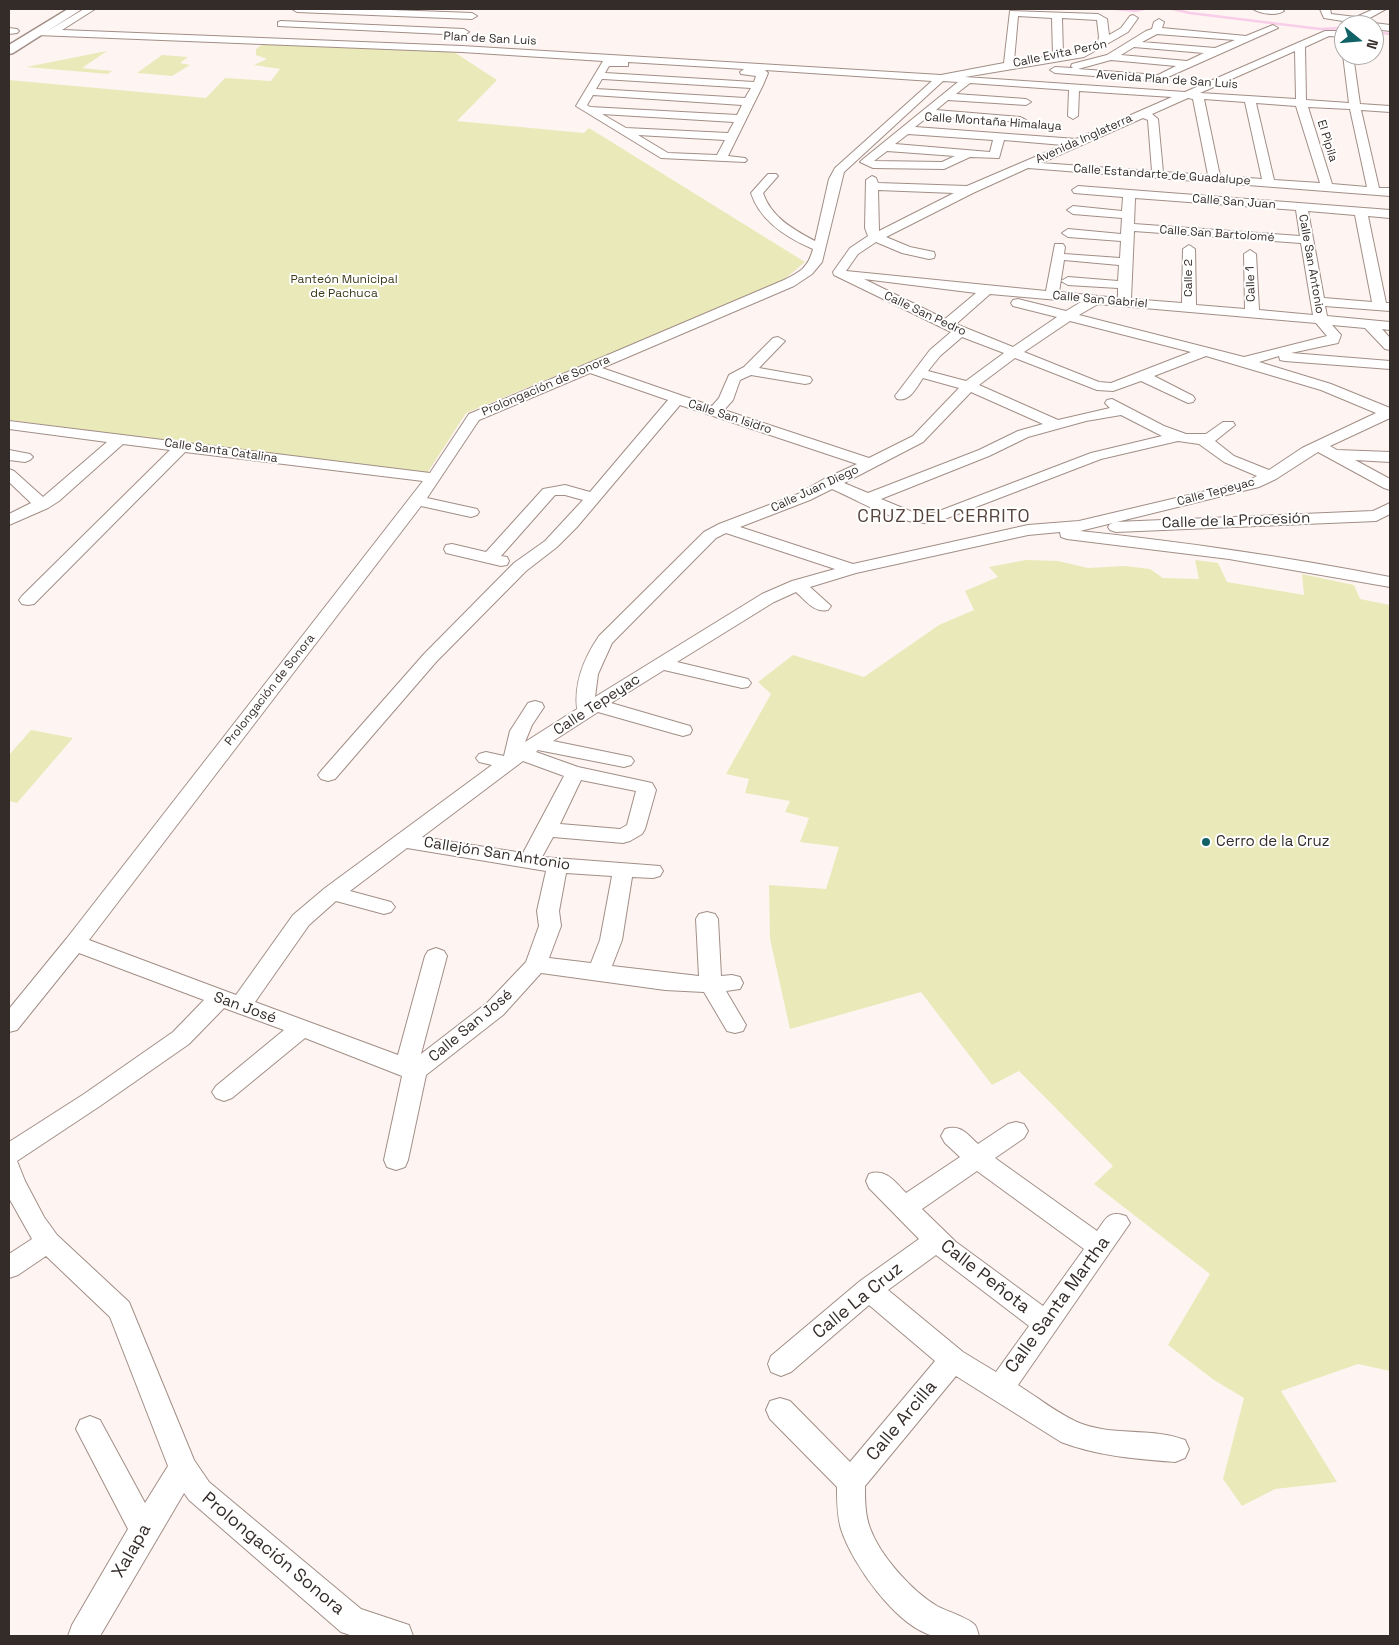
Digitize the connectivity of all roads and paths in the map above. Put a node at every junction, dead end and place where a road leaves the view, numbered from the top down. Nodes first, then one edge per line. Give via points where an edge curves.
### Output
1 (90, 9) edge
2 (297, 9) edge
3 (1258, 9) edge
4 (1324, 9) edge
5 (1381, 9) edge
6 (341, 10) edge
7 (71, 12) edge
8 (1279, 13) edge
9 (1057, 15) junction
10 (1365, 15) edge
11 (472, 16) dead end
12 (1334, 16) edge
13 (1133, 18) dead end
14 (281, 24) dead end
15 (326, 26) junction
16 (1273, 28) dead end
17 (11, 32) edge
18 (37, 32) junction
19 (52, 32) junction
20 (464, 32) dead end
21 (1334, 33) edge
22 (1249, 38) junction
23 (310, 43) junction
24 (1102, 43) junction
25 (1133, 44) junction
26 (1300, 45) junction
27 (9, 50) edge
28 (1217, 51) junction
29 (1111, 57) junction
30 (1058, 58) junction
31 (1189, 64) junction
32 (684, 65) junction
33 (1009, 65) junction
34 (1349, 65) edge
35 (1046, 71) junction
36 (598, 76) junction
37 (1163, 76) junction
38 (942, 78) junction
39 (676, 80) junction
40 (967, 80) junction
41 (983, 81) junction
42 (758, 85) junction
43 (1206, 85) junction
44 (1074, 88) junction
45 (589, 92) junction
46 (1183, 95) junction
47 (1198, 96) junction
48 (944, 97) junction
49 (1250, 100) junction
50 (750, 102) junction
51 (1026, 102) dead end
52 (1301, 103) junction
53 (1355, 106) junction
54 (1390, 109) edge
55 (588, 110) junction
56 (1143, 112) junction
57 (926, 113) junction
58 (1073, 116) dead end
59 (741, 119) junction
60 (1020, 120) dead end
61 (905, 130) junction
62 (622, 131) junction
63 (999, 136) junction
64 (732, 137) junction
65 (1079, 142) junction
66 (885, 147) junction
67 (968, 154) junction
68 (721, 159) junction
69 (741, 160) dead end
70 (1026, 165) junction
71 (772, 176) dead end
72 (1158, 176) junction
73 (1215, 180) junction
74 (1274, 184) junction
75 (1326, 188) junction
76 (970, 190) junction
77 (1078, 190) dead end
78 (1374, 190) junction
79 (1390, 192) edge
80 (1129, 194) junction
81 (1184, 198) junction
82 (1241, 203) junction
83 (1282, 206) junction
84 (1301, 207) junction
85 (1074, 210) dead end
86 (1361, 212) junction
87 (1390, 214) edge
88 (1127, 226) junction
89 (1186, 231) junction
90 (1068, 233) dead end
91 (1246, 236) junction
92 (875, 237) junction
93 (1307, 240) junction
94 (820, 248) junction
95 (1190, 249) dead end
96 (1250, 254) dead end
97 (929, 255) dead end
98 (1126, 262) junction
99 (810, 270) junction
100 (839, 272) junction
101 (1068, 281) dead end
102 (1126, 285) junction
103 (986, 292) junction
104 (1052, 296) junction
105 (1095, 300) junction
106 (1317, 301) junction
107 (1124, 302) junction
108 (1385, 306) edge
109 (1189, 308) junction
110 (1252, 313) junction
111 (1068, 316) junction
112 (1321, 321) junction
113 (947, 324) junction
114 (1369, 324) junction
115 (1390, 326) edge
116 (960, 331) junction
117 (778, 342) dead end
118 (1390, 346) edge
119 (1207, 352) junction
120 (1012, 353) junction
121 (1264, 355) junction
122 (1245, 362) junction
123 (1390, 366) edge
124 (590, 368) junction
125 (750, 370) junction
126 (919, 373) junction
127 (1142, 376) junction
128 (805, 380) dead end
129 (969, 386) junction
130 (1106, 388) junction
131 (902, 396) dead end
132 (1188, 399) dead end
133 (684, 401) junction
134 (1123, 410) junction
135 (714, 412) junction
136 (1389, 414) edge
137 (9, 425) edge
138 (1058, 425) junction
139 (1228, 426) dead end
140 (1176, 437) junction
141 (120, 438) junction
142 (1202, 439) junction
143 (182, 446) junction
144 (1319, 446) junction
145 (1335, 454) junction
146 (9, 455) edge
147 (25, 457) dead end
148 (1390, 457) edge
149 (870, 463) junction
150 (9, 474) edge
151 (1270, 476) junction
152 (434, 478) junction
153 (830, 482) junction
154 (1390, 485) edge
155 (592, 498) junction
156 (868, 498) junction
157 (416, 500) junction
158 (42, 505) junction
159 (471, 512) dead end
160 (1385, 513) edge
161 (9, 520) edge
162 (1080, 526) junction
163 (725, 527) junction
164 (1028, 530) junction
165 (452, 550) dead end
166 (490, 558) junction
167 (520, 567) junction
168 (852, 569) junction
169 (1390, 582) edge
170 (798, 585) junction
171 (28, 600) dead end
172 (822, 606) dead end
173 (661, 664) junction
174 (742, 683) dead end
175 (535, 707) dead end
176 (591, 708) junction
177 (683, 730) dead end
178 (520, 755) junction
179 (486, 758) dead end
180 (624, 761) dead end
181 (576, 772) junction
182 (328, 775) dead end
183 (547, 830) junction
184 (402, 840) junction
185 (530, 860) junction
186 (557, 866) junction
187 (623, 868) junction
188 (653, 871) dead end
189 (332, 893) junction
190 (384, 907) dead end
191 (706, 919) dead end
192 (76, 943) junction
193 (436, 956) dead end
194 (536, 965) junction
195 (599, 972) junction
196 (722, 984) junction
197 (227, 1001) junction
198 (9, 1024) edge
199 (734, 1025) dead end
200 (302, 1028) junction
201 (410, 1070) junction
202 (224, 1092) dead end
203 (1016, 1131) dead end
204 (953, 1136) dead end
205 (978, 1158) junction
206 (396, 1160) dead end
207 (10, 1173) edge
208 (878, 1181) dead end
209 (906, 1207) junction
210 (1117, 1223) dead end
211 (937, 1240) junction
212 (48, 1242) junction
213 (1100, 1247) junction
214 (9, 1267) edge
215 (870, 1289) junction
216 (1045, 1323) junction
217 (952, 1360) junction
218 (781, 1364) dead end
219 (1000, 1388) junction
220 (780, 1410) dead end
221 (90, 1429) dead end
222 (1175, 1449) dead end
223 (183, 1468) junction
224 (851, 1482) junction
225 (144, 1530) junction
226 (83, 1636) edge
227 (396, 1636) edge
228 (964, 1636) edge

1 - 19 street
2 - 6 street
3 - 8 street
4 - 12 street via 1327,16
5 - 10 street
6 - 11 street
6 - 15 street
7 - 17 main road via 51,20 38,17
7 - 18 main road
9 - 24 street via 1101,17
9 - 30 street
9 - 33 street via 1013,13
13 - 24 street via 1125,30
14 - 15 street
15 - 20 street
15 - 23 street
16 - 22 street
17 - 18 main road
18 - 19 street, Plan de San Luis
18 - 27 main road
19 - 23 street, Plan de San Luis
21 - 26 street, Avenida Inglaterra
22 - 25 street, Calle Evita Perón via 1158,27
22 - 28 street
23 - 32 street, Plan de San Luis via 462,49
24 - 30 street via 1080,55
25 - 28 street
25 - 29 street, Calle Evita Perón
26 - 43 street, Avenida Inglaterra
26 - 52 street, El Pìpila
28 - 31 street
29 - 31 street
29 - 35 street, Calle Evita Perón
30 - 33 street
31 - 37 street
32 - 36 street via 606,63
32 - 38 street, Plan de San Luis
32 - 39 street
32 - 42 street via 763,73
33 - 38 street
34 - 53 street
35 - 37 street
35 - 41 street, Calle Evita Perón
36 - 39 street
36 - 45 street
37 - 43 street
38 - 40 street, Avenida Plan de San Luis
38 - 94 street via 839,170
39 - 42 street
40 - 41 street, Avenida Plan de San Luis
40 - 48 street
41 - 44 street, Avenida Plan de San Luis
42 - 50 street
43 - 46 street, Avenida Inglaterra
44 - 46 street, Avenida Plan de San Luis
44 - 58 street
45 - 50 street
45 - 55 street via 581,106
46 - 47 street, Avenida Plan de San Luis
46 - 56 street, Avenida Inglaterra
47 - 49 street, Avenida Plan de San Luis
47 - 73 street
48 - 51 street
48 - 57 street
49 - 52 street, Avenida Plan de San Luis
49 - 74 street, Calle Estandarte de Guadalupe
50 - 59 street
52 - 53 street, Avenida Plan de San Luis
52 - 75 street, El Pìpila via 1309,116
53 - 54 street, Avenida Plan de San Luis
53 - 78 street via 1352,120
55 - 59 street
55 - 62 street
56 - 65 street, Avenida Inglaterra
56 - 72 street via 1153,119
57 - 60 street
57 - 61 street
59 - 64 street
61 - 63 street, Calle Montaña Himalaya
61 - 66 street
62 - 64 street
62 - 68 street via 665,156
63 - 65 street, Calle Montaña Himalaya
63 - 67 street via 995,156
64 - 68 street
65 - 70 street, Avenida Inglaterra
66 - 67 street
66 - 67 street via 866,162 944,166
68 - 69 street
70 - 72 street, Calle Estandarte de Guadalupe
70 - 76 street, Avenida Inglaterra
71 - 94 street via 757,192 758,202 774,220
72 - 73 street, Calle Estandarte de Guadalupe
73 - 74 street, Calle Estandarte de Guadalupe
74 - 75 street, Calle Estandarte de Guadalupe
74 - 83 street
75 - 78 street, Calle Estandarte de Guadalupe
76 - 92 street, Avenida Inglaterra
76 - 92 street via 872,183 871,228
77 - 80 street, Calle San Juan
78 - 79 street, Calle Estandarte de Guadalupe
80 - 81 street, Calle San Juan
80 - 88 street
81 - 82 street, Calle San Juan
81 - 89 street
82 - 83 street, Calle San Juan
82 - 91 street
83 - 84 street, Calle San Juan
84 - 86 street, Calle San Juan
84 - 93 street, Calle San Antonio
85 - 88 street
86 - 87 street, Calle San Juan
86 - 108 street
88 - 89 street, Calle San Bartolomé
88 - 90 street
88 - 98 street
89 - 91 street, Calle San Bartolomé
91 - 93 street, Calle San Bartolomé
92 - 97 street via 906,250
92 - 100 street, Avenida Inglaterra via 854,251
93 - 106 street, Calle San Antonio
94 - 99 street
95 - 109 street, Calle 2
96 - 110 street, Calle 1
98 - 102 street
98 - 104 street via 1063,252
99 - 100 street, Calle San Gabriel
99 - 124 street, Prolongación de Sonora via 789,284
100 - 103 street, Calle San Gabriel
100 - 113 street, Calle San Pedro
101 - 102 street
102 - 107 street
103 - 104 street, Calle San Gabriel
103 - 111 street
103 - 113 street
104 - 105 street, Calle San Gabriel
105 - 107 street, Calle San Gabriel
105 - 111 street, Calle Juan Diego
106 - 108 street
106 - 112 street, Calle San Antonio
107 - 109 street, Calle San Gabriel
109 - 110 street, Calle San Gabriel
110 - 112 street, Calle San Gabriel
111 - 119 street
111 - 120 street, Calle Juan Diego
112 - 114 street, Calle San Gabriel
112 - 121 street, Calle San Antonio via 1334,335 1333,340
113 - 116 street, Calle San Pedro
114 - 115 street, Calle San Gabriel
114 - 118 street
116 - 120 street, Calle San Pedro
116 - 126 street via 935,353
117 - 125 street
119 - 122 street
119 - 127 street
120 - 129 street, Calle Juan Diego
120 - 130 street, Calle San Pedro
121 - 122 street
121 - 123 street
122 - 136 street via 1326,386
124 - 133 street, Calle San Isidro
124 - 152 street, Prolongación de Sonora via 474,417
125 - 128 street
125 - 135 street via 734,378 726,400
126 - 129 street
126 - 131 street
127 - 130 street
127 - 132 street
129 - 138 street
129 - 149 street, Calle Juan Diego via 918,439
130 - 134 street via 1105,399
133 - 135 street, Calle San Isidro
133 - 155 street
134 - 138 street
134 - 140 street
135 - 149 street, Calle San Isidro
136 - 144 street, Calle Tepeyac
137 - 141 street, Calle Santa Catalina
138 - 156 street via 1022,434 984,453
139 - 142 street
140 - 142 street
140 - 156 street via 1096,456 924,520 912,518
141 - 143 street, Calle Santa Catalina
141 - 158 street
142 - 151 street via 1229,459
143 - 152 street, Calle Santa Catalina
143 - 171 street
144 - 145 street
144 - 151 street, Calle Tepeyac
145 - 148 street
145 - 154 street
146 - 147 street
149 - 153 street, Calle Juan Diego
150 - 158 street
151 - 162 street, Calle Tepeyac via 1253,484
152 - 157 street, Prolongación de Sonora
153 - 156 street
153 - 163 street, Calle Juan Diego via 804,497
155 - 166 street via 563,490 549,492
155 - 167 street via 551,544
157 - 159 street
157 - 192 street, Prolongación de Sonora
158 - 161 street
160 - 162 street, Calle de la Procesión
162 - 164 street, Calle Tepeyac
163 - 168 street
163 - 176 street, Calle Juan Diego via 710,535 605,640 595,654 584,697
164 - 168 street, Calle Tepeyac
164 - 169 street, Calle Tepeyac via 1203,550
165 - 166 street
166 - 167 street
167 - 182 street via 430,658
168 - 170 street, Calle Tepeyac
170 - 172 street
170 - 173 street, Calle Tepeyac via 768,598
173 - 174 street
173 - 176 street, Calle Tepeyac
175 - 178 street via 519,729 514,743
176 - 177 street via 644,718
176 - 178 street, Calle Tepeyac
178 - 179 street
178 - 180 street
178 - 181 street
178 - 184 street, Calle Tepeyac
181 - 183 street
181 - 183 street via 646,786 637,824 623,836
183 - 185 street
184 - 185 street, Callejón San Antonio
184 - 189 street, Calle Tepeyac
185 - 186 street, Callejón San Antonio
186 - 187 street, Callejón San Antonio
186 - 194 street, Calle San José via 548,911 550,926
187 - 188 street, Callejón San Antonio
187 - 195 street via 611,940
189 - 190 street
189 - 197 street, Calle Tepeyac via 301,920
191 - 196 street
192 - 197 street, San José
192 - 198 street, Prolongación de Sonora
193 - 201 street
194 - 195 street
194 - 201 street, Calle San José via 495,1009
195 - 196 street via 649,981
196 - 199 street
197 - 200 street, San José
197 - 207 street, Calle Tepeyac via 181,1038 92,1100
200 - 201 street, San José
200 - 202 street
201 - 206 street
203 - 205 street
204 - 205 street
205 - 209 street
205 - 213 street
207 - 212 street, Prolongación Sonora via 35,1224
208 - 209 street, Calle Peñota
209 - 211 street, Calle Peñota
210 - 213 street, Calle Santa Martha
211 - 215 street, Calle La Cruz
211 - 216 street, Calle Peñota
212 - 214 street
212 - 223 street, Prolongación Sonora via 120,1310
213 - 216 street, Calle Santa Martha
215 - 217 street
215 - 218 street, Calle La Cruz
216 - 219 street, Calle Santa Martha
217 - 219 street
217 - 224 street, Calle Arcilla
219 - 222 street via 1070,1433 1110,1442
220 - 224 street
221 - 225 street
223 - 225 street, Xalapa
223 - 227 street, Prolongación Sonora via 198,1491 352,1621
224 - 228 street via 851,1505 858,1534 898,1595
225 - 226 street, Xalapa

